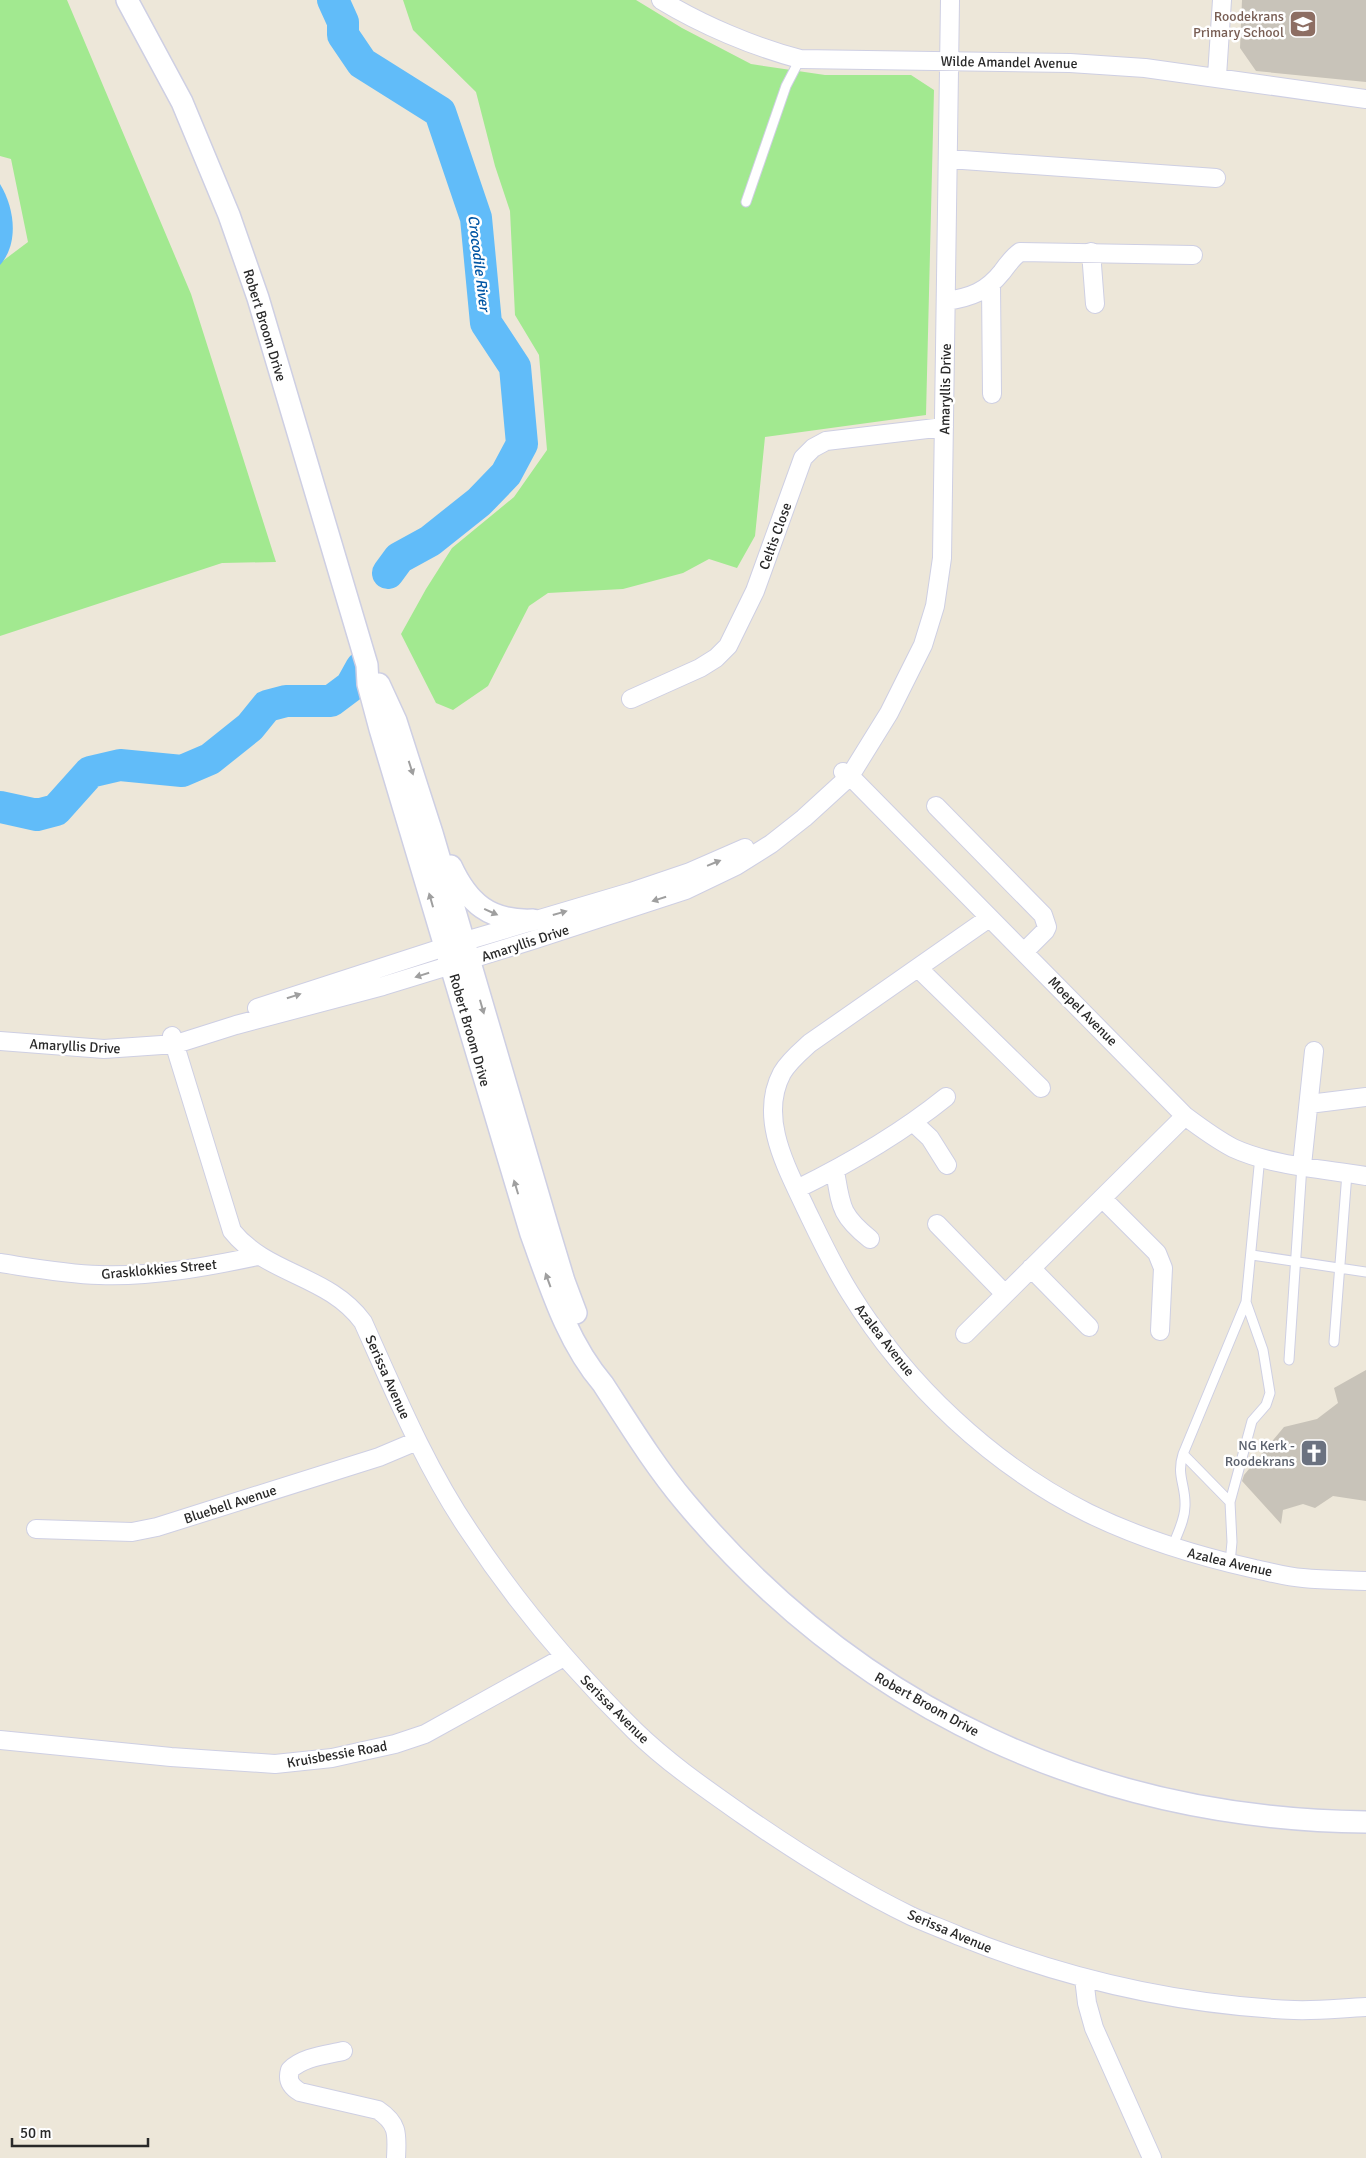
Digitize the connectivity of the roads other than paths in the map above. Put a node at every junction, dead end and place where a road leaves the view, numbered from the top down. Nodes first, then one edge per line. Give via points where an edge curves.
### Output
1 (127, 0) edge
2 (661, 0) edge
3 (950, 0) edge
4 (1222, 0) edge
5 (800, 59) junction
6 (950, 60) junction
7 (1217, 76) junction
8 (1366, 99) edge
9 (949, 159) junction
10 (1216, 178) dead end
11 (746, 202) dead end
12 (1091, 252) junction
13 (1193, 255) dead end
14 (991, 285) junction
15 (947, 300) junction
16 (1095, 304) dead end
17 (992, 394) dead end
18 (944, 427) junction
19 (367, 665) junction
20 (631, 699) dead end
21 (847, 774) junction
22 (936, 806) dead end
23 (432, 833) junction
24 (989, 918) junction
25 (533, 920) junction
26 (1024, 952) junction
27 (457, 954) junction
28 (918, 968) junction
29 (174, 1040) junction
30 (0, 1041) edge
31 (1314, 1051) dead end
32 (1041, 1088) dead end
33 (1366, 1096) edge
34 (946, 1098) dead end
35 (1309, 1104) junction
36 (1185, 1116) junction
37 (914, 1122) junction
38 (1260, 1156) junction
39 (947, 1165) dead end
40 (1302, 1165) junction
41 (834, 1171) junction
42 (1347, 1173) junction
43 (1366, 1176) edge
44 (796, 1189) junction
45 (1102, 1198) junction
46 (937, 1224) dead end
47 (870, 1239) dead end
48 (1252, 1255) junction
49 (258, 1256) junction
50 (1295, 1262) junction
51 (0, 1263) edge
52 (1031, 1268) junction
53 (1340, 1268) junction
54 (1366, 1272) edge
55 (1005, 1294) junction
56 (1246, 1302) junction
57 (1089, 1326) dead end
58 (1160, 1331) dead end
59 (965, 1334) dead end
60 (1334, 1342) dead end
61 (1289, 1360) dead end
62 (417, 1441) junction
63 (1182, 1454) junction
64 (1230, 1502) junction
65 (36, 1529) dead end
66 (1172, 1548) junction
67 (1230, 1564) junction
68 (1366, 1581) edge
69 (564, 1657) junction
70 (0, 1740) edge
71 (1366, 1822) edge
72 (1084, 1978) junction
73 (1366, 2007) edge
74 (343, 2051) dead end
75 (396, 2158) edge
76 (1152, 2158) edge

1 - 19 street, Robert Broom Drive via 182,102 229,215 258,298
2 - 5 street, Wilde Amandel Avenue via 748,42
3 - 6 street, Amaryllis Drive
4 - 7 street
5 - 6 street, Wilde Amandel Avenue
5 - 11 lane via 786,86
6 - 7 street, Wilde Amandel Avenue via 1079,63
6 - 9 street, Amaryllis Drive
7 - 8 street, Wilde Amandel Avenue
9 - 10 street
9 - 15 street, Amaryllis Drive
12 - 13 street
12 - 14 street via 1020,252
12 - 16 street
14 - 15 street via 975,295
14 - 17 street
15 - 18 street, Amaryllis Drive
18 - 20 street, Celtis Close via 826,441 813,448 803,458 755,591 728,646 700,668
18 - 21 street, Amaryllis Drive via 942,558 935,606 923,645 889,713 860,760
19 -> 23 street, Robert Broom Drive via 396,721
27 -> 19 street, Robert Broom Drive via 380,729 368,684
21 - 24 street, Moepel Avenue
25 -> 21 street, Amaryllis Drive via 631,892 736,854 774,831
21 -> 27 street, Amaryllis Drive via 804,818 771,844 706,882
22 - 26 street via 1043,915 1045,931
23 -> 25 street via 459,885 473,901 502,916 519,921
23 - 27 street, Robert Broom Drive
24 - 26 street, Moepel Avenue
24 - 28 street, Azalea Avenue
25 - 27 street, Amaryllis Drive
26 - 36 street, Moepel Avenue
27 - 29 street, Amaryllis Drive via 348,996
27 - 71 street, Robert Broom Drive via 564,1281 603,1384 670,1483 720,1542 776,1597 846,1655 901,1692 1010,1748 1095,1782 1189,1806 1273,1818
28 - 32 street
28 - 44 street, Azalea Avenue via 810,1043 783,1072 773,1102 772,1119
29 - 30 street, Amaryllis Drive via 149,1046 104,1049
29 - 49 street, Serissa Avenue via 232,1231
31 - 35 street
33 - 35 street
34 - 37 street
35 - 40 street
36 - 38 street, Moepel Avenue via 1235,1149
36 - 45 street
37 - 39 street via 930,1138
37 - 41 street
38 - 40 street, Moepel Avenue
38 - 48 lane
40 - 42 street, Moepel Avenue
40 - 50 lane
41 - 44 street
41 - 47 street via 844,1213 852,1225
42 - 43 street, Moepel Avenue
42 - 53 lane
44 - 66 street, Azalea Avenue via 827,1253 865,1316 905,1369 946,1411 987,1447 1050,1491 1088,1513
45 - 52 street
45 - 58 street via 1161,1260
46 - 55 street
48 - 50 lane
48 - 56 lane
49 - 51 street, Grasklokkies Street via 188,1269 130,1275 70,1273
49 - 62 street, Serissa Avenue via 328,1290 353,1309
50 - 53 lane
50 - 61 lane
52 - 55 street
52 - 57 street
53 - 54 lane
53 - 60 lane
55 - 59 street
56 - 63 lane
56 - 64 lane via 1263,1350 1270,1393 1266,1405 1252,1420
62 - 65 street, Bluebell Avenue via 379,1457 157,1527 132,1532
62 - 69 street, Serissa Avenue via 467,1529 512,1593
63 - 64 lane
63 - 66 lane via 1179,1467 1185,1498 1184,1513
64 - 67 lane
66 - 67 street, Azalea Avenue
67 - 68 street, Azalea Avenue via 1301,1578
69 - 70 street, Kruisbessie Road via 425,1734 332,1758 265,1764
69 - 72 street, Serissa Avenue via 674,1765 796,1852 911,1916 990,1948
72 - 73 street, Serissa Avenue via 1138,1991 1219,2004 1297,2010
72 - 76 street via 1094,2028
74 - 75 street via 294,2066 290,2070 289,2082 300,2092 378,2110 388,2117 397,2136

